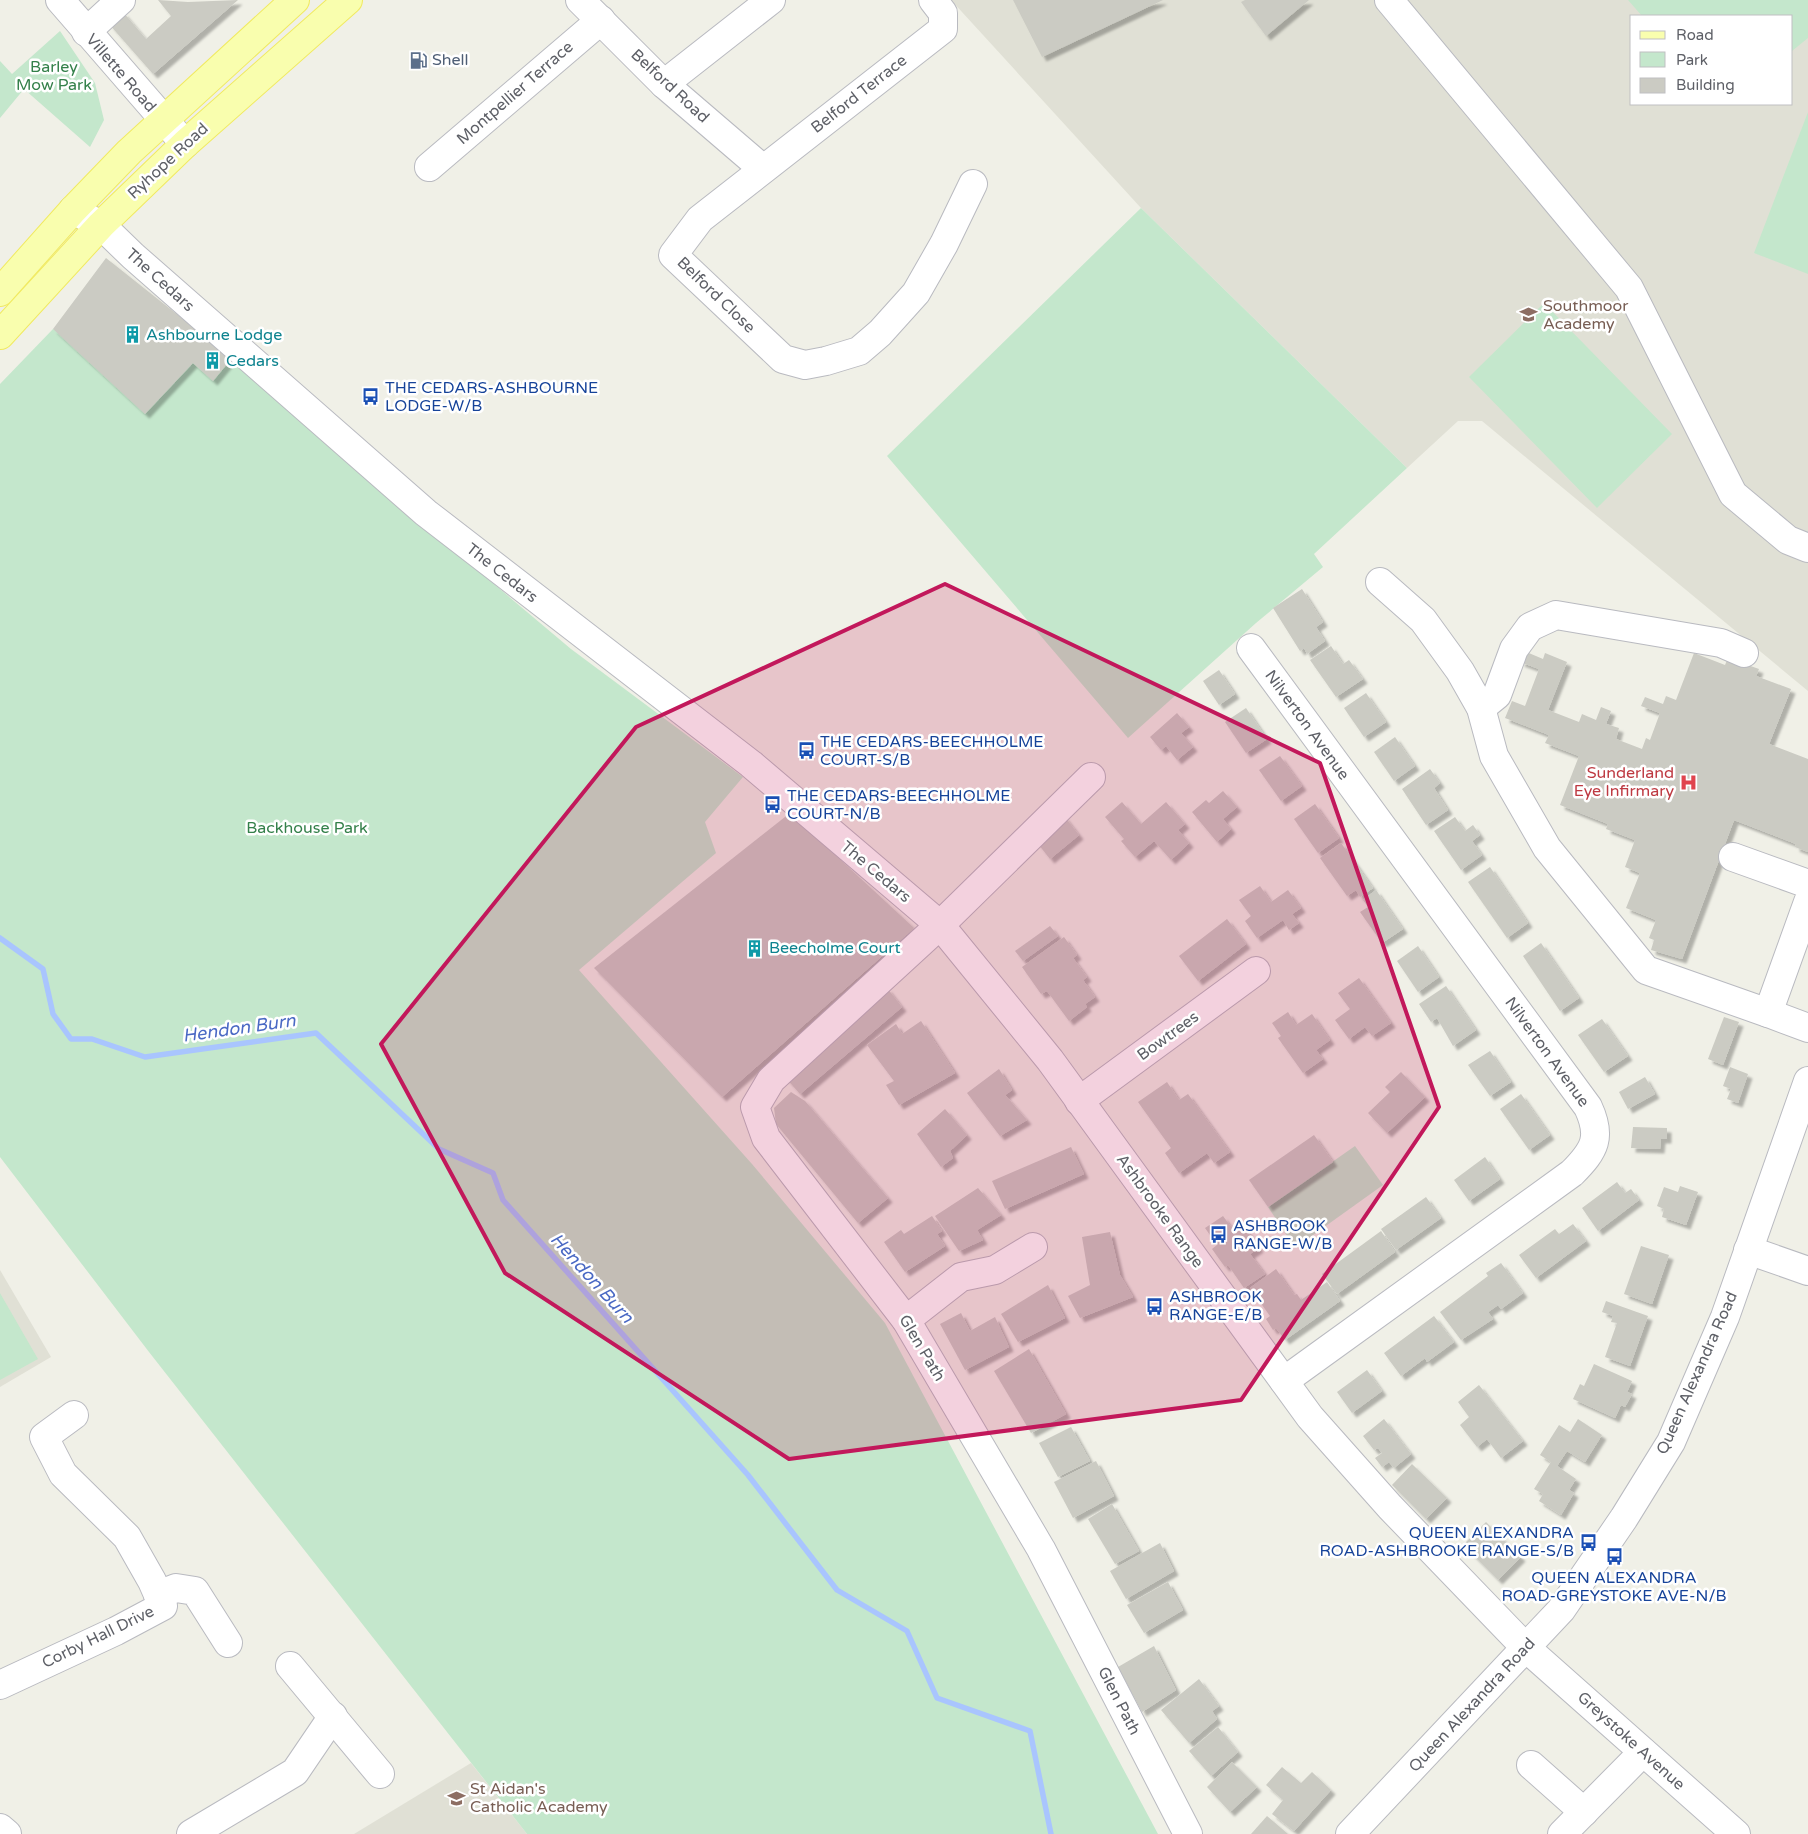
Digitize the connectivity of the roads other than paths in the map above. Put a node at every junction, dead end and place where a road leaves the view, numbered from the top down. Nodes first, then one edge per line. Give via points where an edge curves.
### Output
1 (60, 0) edge
2 (120, 0) edge
3 (295, 0) edge
4 (348, 0) edge
5 (580, 0) edge
6 (1389, 0) edge
7 (761, 3) edge
8 (938, 6) edge
9 (601, 20) junction
10 (86, 32) junction
11 (664, 84) junction
12 (163, 120) junction
13 (185, 144) junction
14 (430, 167) dead end
15 (763, 169) junction
16 (973, 184) dead end
17 (73, 210) junction
18 (101, 225) junction
19 (0, 292) edge
20 (0, 335) edge
21 (1808, 548) edge
22 (1380, 582) dead end
23 (1251, 648) dead end
24 (1744, 654) dead end
25 (1481, 708) junction
26 (1091, 777) dead end
27 (1733, 857) dead end
28 (1808, 884) edge
29 (1808, 902) edge
30 (940, 925) junction
31 (1256, 971) dead end
32 (1768, 1013) junction
33 (1808, 1028) edge
34 (1808, 1081) edge
35 (1079, 1100) junction
36 (1033, 1247) dead end
37 (1748, 1250) junction
38 (1808, 1271) edge
39 (906, 1320) junction
40 (1284, 1381) junction
41 (74, 1416) dead end
42 (158, 1595) junction
43 (228, 1643) dead end
44 (1525, 1647) junction
45 (290, 1666) dead end
46 (0, 1685) edge
47 (333, 1716) junction
48 (1643, 1752) junction
49 (1531, 1765) dead end
50 (380, 1774) dead end
51 (1584, 1812) junction
52 (0, 1828) edge
53 (6, 1834) edge
54 (191, 1834) edge
55 (1188, 1834) edge
56 (1350, 1834) edge
57 (1562, 1834) edge
58 (1736, 1834) edge

1 - 10 street, Villette Road
2 - 10 street
3 - 12 main road, Ryhope Road
4 - 13 main road, Ryhope Road
5 - 9 street, Belford Road
6 - 21 street via 1629,288 1733,494 1788,540
7 - 11 street
8 - 15 street, Belford Terrace via 943,29
9 - 11 street, Belford Road
9 - 14 street, Montpellier Terrace
10 - 12 street, Villette Road
11 - 15 street, Belford Road
12 - 13 street, Villette Road
12 - 17 main road, Ryhope Road
13 - 18 main road, Ryhope Road
15 - 16 street, Belford Close via 700,219 673,255 783,360 805,365 858,351 880,333 916,293
17 - 18 street, The Cedars
17 - 19 main road, Ryhope Road
18 - 20 main road, Ryhope Road
18 - 30 street, The Cedars via 426,513 751,764
22 - 25 street via 1423,620 1460,671
23 - 40 street, Nilverton Avenue via 1588,1107 1596,1124 1596,1138 1587,1158 1572,1173
24 - 25 street via 1721,643 1556,615 1530,627 1514,649 1497,694
25 - 32 street via 1494,756 1547,848 1646,970
26 - 30 street
27 - 28 street
29 - 32 street
30 - 35 street, Ashbrooke Range
30 - 39 street, Glen Path via 771,1080 755,1107 766,1138
31 - 35 street, Bowtrees
32 - 33 street
34 - 37 street, Queen Alexandra Road
35 - 40 street, Ashbrooke Range
36 - 39 street via 995,1270 962,1277
37 - 38 street
37 - 44 street, Queen Alexandra Road via 1725,1317 1670,1442 1624,1518 1561,1610
39 - 55 street, Glen Path via 1041,1549
40 - 44 street, Ashbrooke Range via 1310,1417 1390,1507
41 - 42 street, Corby Hall Drive via 44,1437 62,1474 127,1537
42 - 43 street via 176,1588 195,1591
42 - 46 street, Corby Hall Drive via 163,1606
44 - 48 street, Greystoke Avenue
44 - 56 street, Queen Alexandra Road
45 - 47 street
47 - 50 street
47 - 54 street via 295,1772
48 - 51 street
48 - 58 street, Greystoke Avenue
49 - 51 street
51 - 57 street
52 - 53 street

